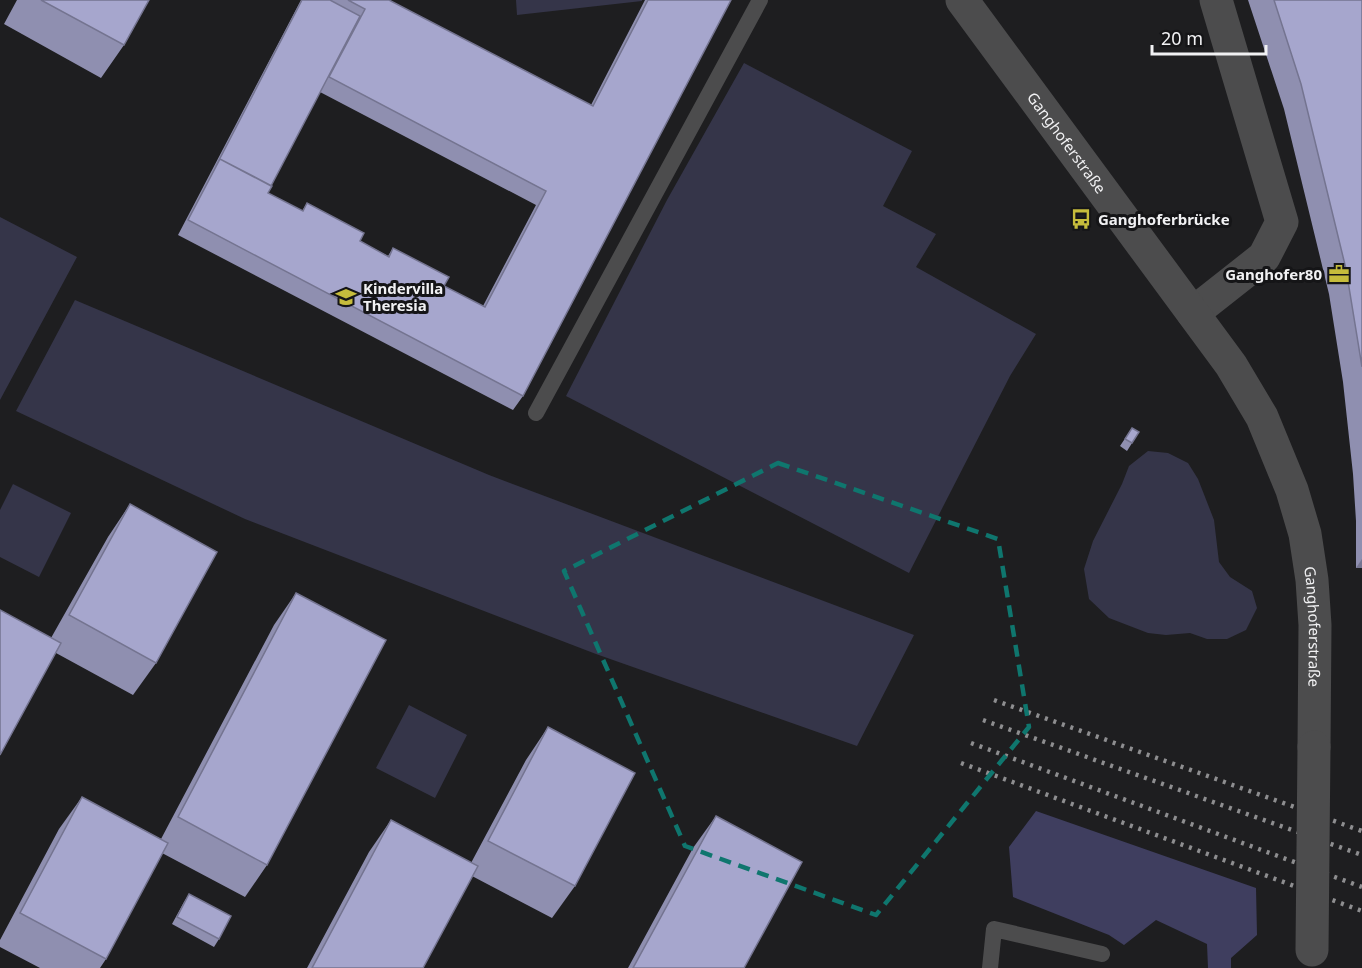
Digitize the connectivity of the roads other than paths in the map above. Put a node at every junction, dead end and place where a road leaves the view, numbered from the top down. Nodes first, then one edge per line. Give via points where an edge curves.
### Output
1 (760, 0) edge
2 (962, 0) edge
3 (1216, 0) edge
4 (1193, 313) junction
5 (536, 413) dead end
6 (1102, 954) dead end
7 (1312, 959) edge
8 (990, 968) edge

1 - 5 lane
2 - 4 street, Ganghoferstraße
3 - 4 street via 1282,222 1264,257
4 - 7 street, Ganghoferstraße, bridge via 1232,365 1262,417 1305,534 1315,625
6 - 8 lane via 994,929

